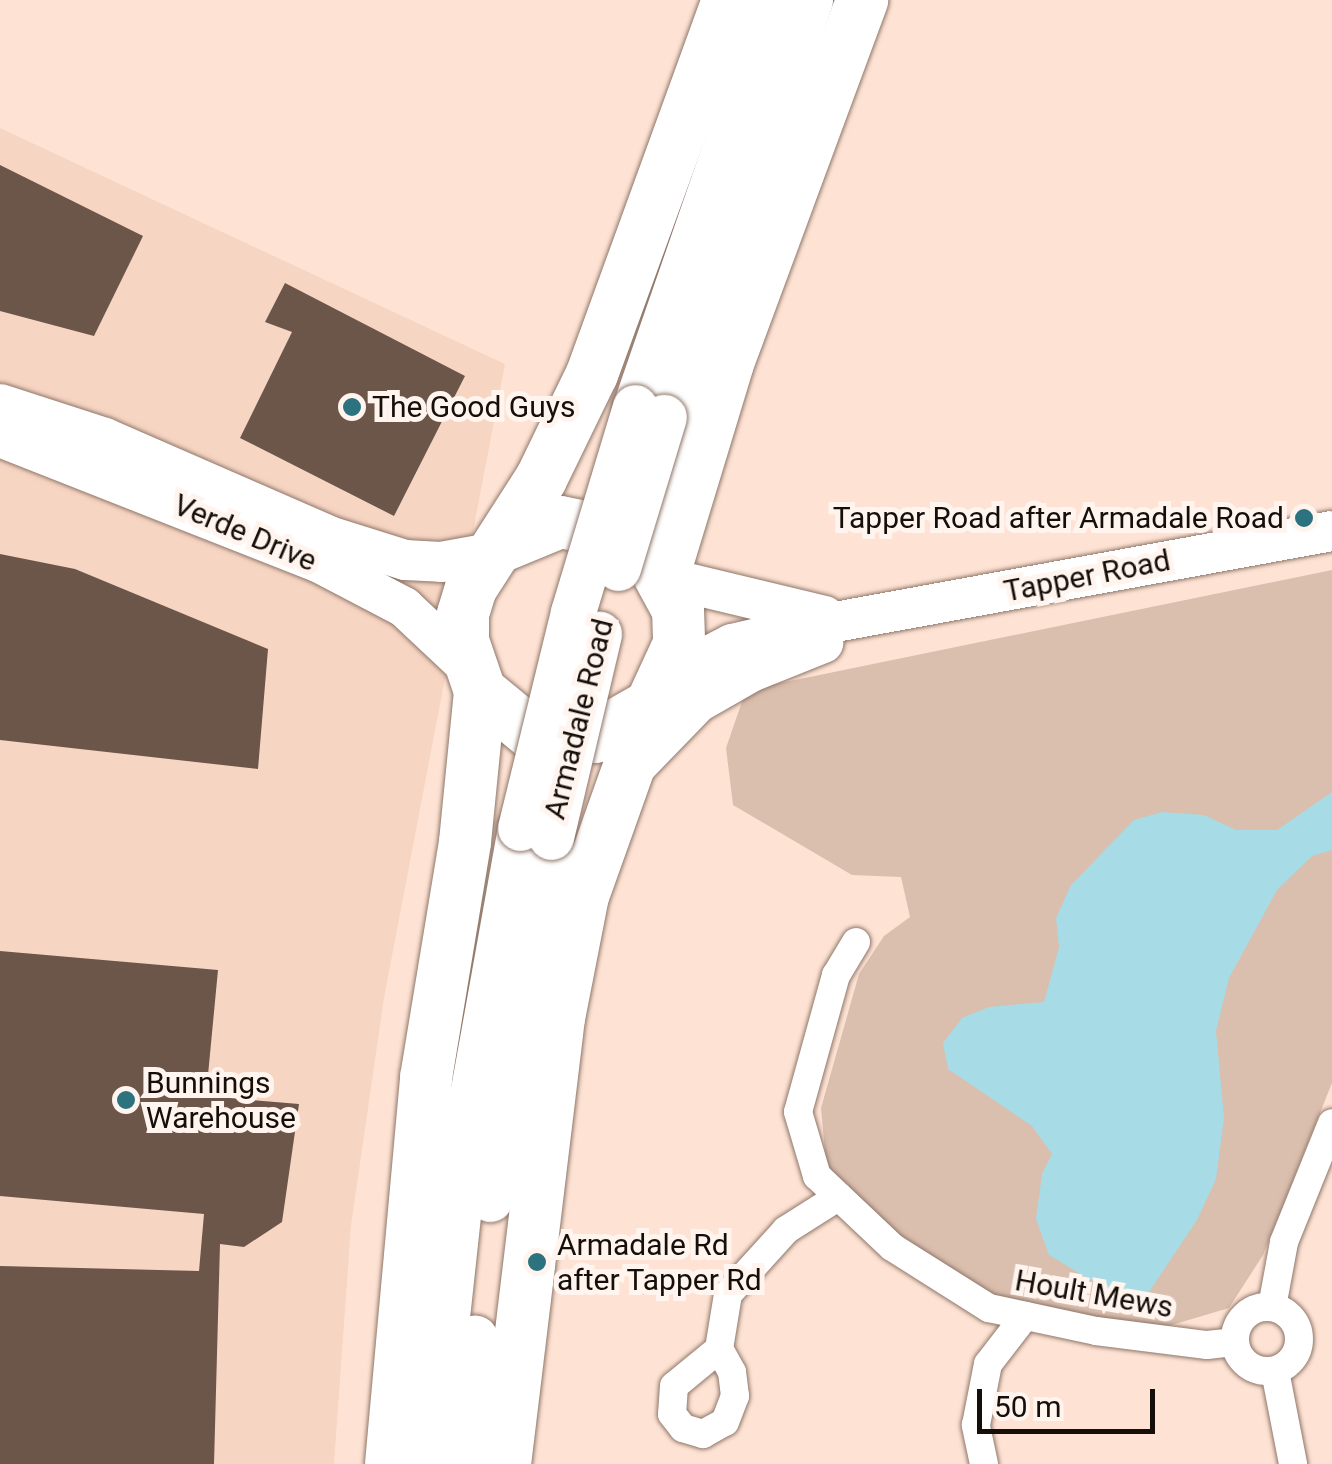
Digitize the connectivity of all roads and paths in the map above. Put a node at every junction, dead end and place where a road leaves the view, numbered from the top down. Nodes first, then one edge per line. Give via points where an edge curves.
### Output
1 (728, 0) edge
2 (776, 0) edge
3 (810, 0) edge
4 (862, 0) edge
5 (0, 404) edge
6 (649, 412) junction
7 (0, 437) edge
8 (1332, 531) edge
9 (499, 549) junction
10 (665, 576) junction
11 (886, 613) junction
12 (842, 620) junction
13 (474, 679) junction
14 (660, 690) junction
15 (628, 778) junction
16 (536, 832) junction
17 (856, 942) dead end
18 (1332, 1123) edge
19 (838, 1197) junction
20 (1272, 1307) junction
21 (1025, 1316) junction
22 (1234, 1342) junction
23 (719, 1349) dead end
24 (1275, 1371) junction
25 (391, 1464) edge
26 (431, 1464) edge
27 (464, 1464) edge
28 (505, 1464) edge
29 (984, 1464) edge
30 (1293, 1464) edge

1 - 9 highway via 592,374
2 - 6 main road, Armadale Road
3 - 6 main road, Armadale Road
4 - 10 highway via 728,363
5 - 9 street, Verde Drive via 105,438 329,536 405,560 441,562
6 - 16 main road, Armadale Road, bridge via 599,632
7 - 13 street, Verde Drive via 318,562 404,607
8 - 11 street, Tapper Road
9 - 10 highway via 545,526 592,524 622,534
9 - 13 highway via 470,588 464,614
10 - 12 street, Tapper Road
10 - 14 highway via 678,627
11 - 12 street, Tapper Road
11 - 15 street via 698,703 661,734
12 - 14 street, Tapper Road via 732,644
13 - 14 highway via 530,732 562,739 595,737
13 - 25 highway via 465,842 426,1078
14 - 15 highway, Armadale Road
15 - 28 highway, Armadale Road via 583,896 559,1018
16 - 26 main road, Armadale Road via 470,1106
16 - 27 main road, Armadale Road
17 - 19 street, Hoult Mews via 836,975 798,1112 816,1176
18 - 20 street via 1284,1242
19 - 21 street, Hoult Mews via 892,1248 988,1308
19 - 23 street via 786,1230 728,1294
20 - 22 street via 1256,1308 1240,1321
20 - 24 street via 1294,1320 1300,1334 1295,1357
21 - 22 street, Hoult Mews via 1152,1338
21 - 29 street via 988,1364 976,1425
22 - 24 street via 1256,1370
24 - 30 street

